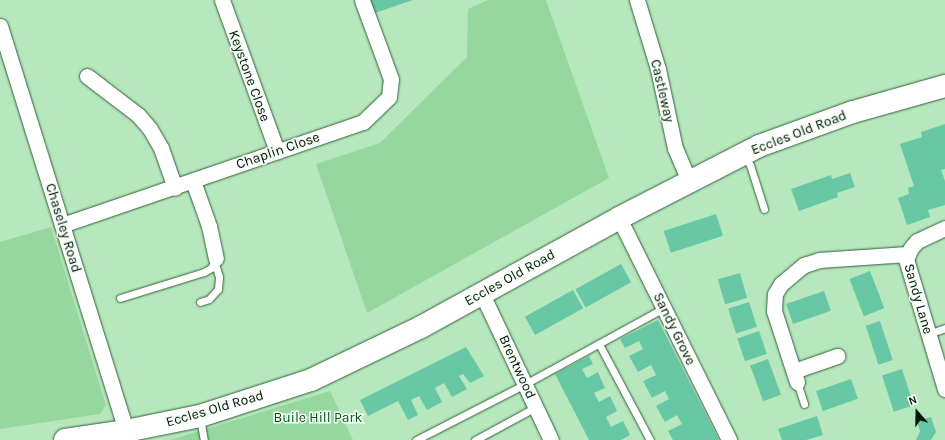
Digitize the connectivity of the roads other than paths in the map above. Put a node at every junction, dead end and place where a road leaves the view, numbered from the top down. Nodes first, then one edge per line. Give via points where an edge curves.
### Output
1 (222, 0) edge
2 (362, 0) edge
3 (637, 0) edge
4 (0, 26) edge
5 (3, 45) edge
6 (87, 76) dead end
7 (945, 86) edge
8 (277, 152) junction
9 (743, 154) junction
10 (193, 181) junction
11 (690, 181) junction
12 (175, 188) junction
13 (764, 209) dead end
14 (619, 218) junction
15 (62, 225) junction
16 (945, 228) edge
17 (907, 254) junction
18 (216, 260) junction
19 (482, 294) junction
20 (120, 298) dead end
21 (200, 302) dead end
22 (664, 308) junction
23 (945, 328) edge
24 (928, 334) junction
25 (599, 344) junction
26 (837, 356) dead end
27 (796, 377) junction
28 (525, 384) junction
29 (945, 389) edge
30 (804, 404) dead end
31 (536, 407) junction
32 (200, 416) junction
33 (126, 432) junction
34 (65, 440) edge
35 (204, 440) edge
36 (416, 440) edge
37 (475, 440) edge
38 (551, 440) edge
39 (650, 440) edge
40 (729, 440) edge

1 - 8 street, Keystone Close
2 - 8 street, Chaplin Close via 391,79 389,97 363,122
3 - 11 street, Castleway via 658,69 675,148
4 - 5 street, Chaseley Road
5 - 15 street, Chaseley Road
6 - 12 street via 138,115 150,129 161,148
7 - 9 main road, Eccles Old Road via 807,128
8 - 10 street, Chaplin Close
9 - 11 main road, Eccles Old Road
9 - 13 lane via 750,165
10 - 12 street, Chaplin Close
10 - 18 street via 209,226
11 - 14 main road, Eccles Old Road
12 - 15 street, Chaplin Close
14 - 19 main road, Eccles Old Road
14 - 22 street, Sandy Grove
15 - 33 street, Chaseley Road
16 - 17 street, Sandy Lane via 924,236
17 - 24 street, Sandy Lane via 907,264
17 - 27 street via 833,258 804,265 781,284 774,303
18 - 20 lane via 204,272
18 - 21 lane via 218,290 209,299
19 - 28 street, Brentwood
19 - 32 main road, Eccles Old Road via 365,356 311,380
22 - 25 lane
22 - 40 street, Sandy Grove
23 - 24 lane
24 - 29 street, Sandy Lane
25 - 28 lane
25 - 39 lane
26 - 27 street
27 - 30 lane
28 - 31 street, Brentwood
28 - 36 lane
31 - 37 lane
31 - 38 street, Brentwood
32 - 33 main road, Eccles Old Road
32 - 35 lane
33 - 34 main road, Eccles Old Road

